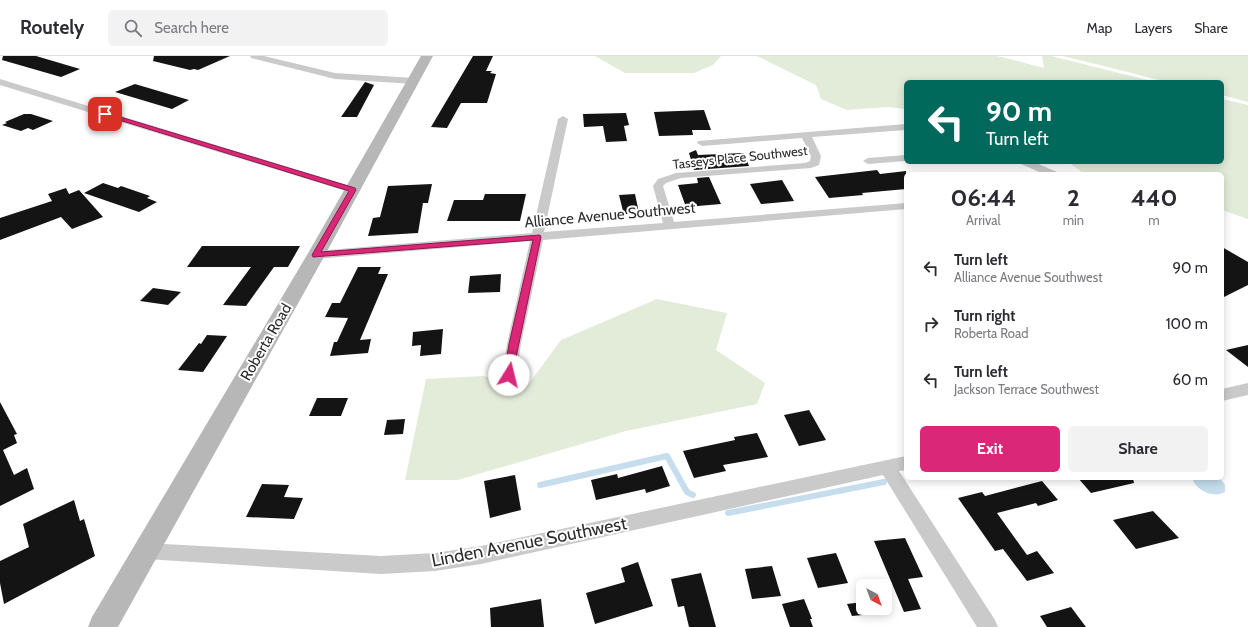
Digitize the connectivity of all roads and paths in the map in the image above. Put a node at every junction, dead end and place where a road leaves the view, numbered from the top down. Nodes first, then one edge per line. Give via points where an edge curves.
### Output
1 (254, 56) edge
2 (427, 56) edge
3 (414, 81) junction
4 (0, 82) edge
5 (564, 119) dead end
6 (904, 127) edge
7 (806, 136) junction
8 (702, 143) dead end
9 (904, 158) edge
10 (868, 161) dead end
11 (1030, 164) edge
12 (1048, 172) edge
13 (353, 190) junction
14 (904, 206) edge
15 (670, 226) junction
16 (538, 237) junction
17 (316, 255) junction
18 (509, 375) dead end
19 (1248, 389) edge
20 (1224, 395) edge
21 (904, 463) edge
22 (887, 467) junction
23 (146, 551) junction
24 (102, 627) edge
25 (988, 627) edge

1 - 3 street via 335,76
2 - 3 street, Roberta Road
3 - 13 street, Roberta Road
4 - 13 street
5 - 16 street
6 - 7 street, Tasseys Place Southwest
7 - 8 street, Tasseys Place Southwest
7 - 15 street, Tasseys Place Southwest via 816,156 815,163 807,166 680,175 662,181 658,186
9 - 10 street
11 - 12 street
13 - 17 street, Roberta Road
14 - 15 street, Alliance Avenue Southwest
15 - 16 street, Alliance Avenue Southwest
16 - 17 street, Alliance Avenue Southwest
16 - 18 street
17 - 23 street, Roberta Road
19 - 20 street
21 - 22 street, Linden Avenue Southwest
22 - 23 street, Linden Avenue Southwest via 481,555 435,562 381,565
22 - 25 street
23 - 24 street, Roberta Road

